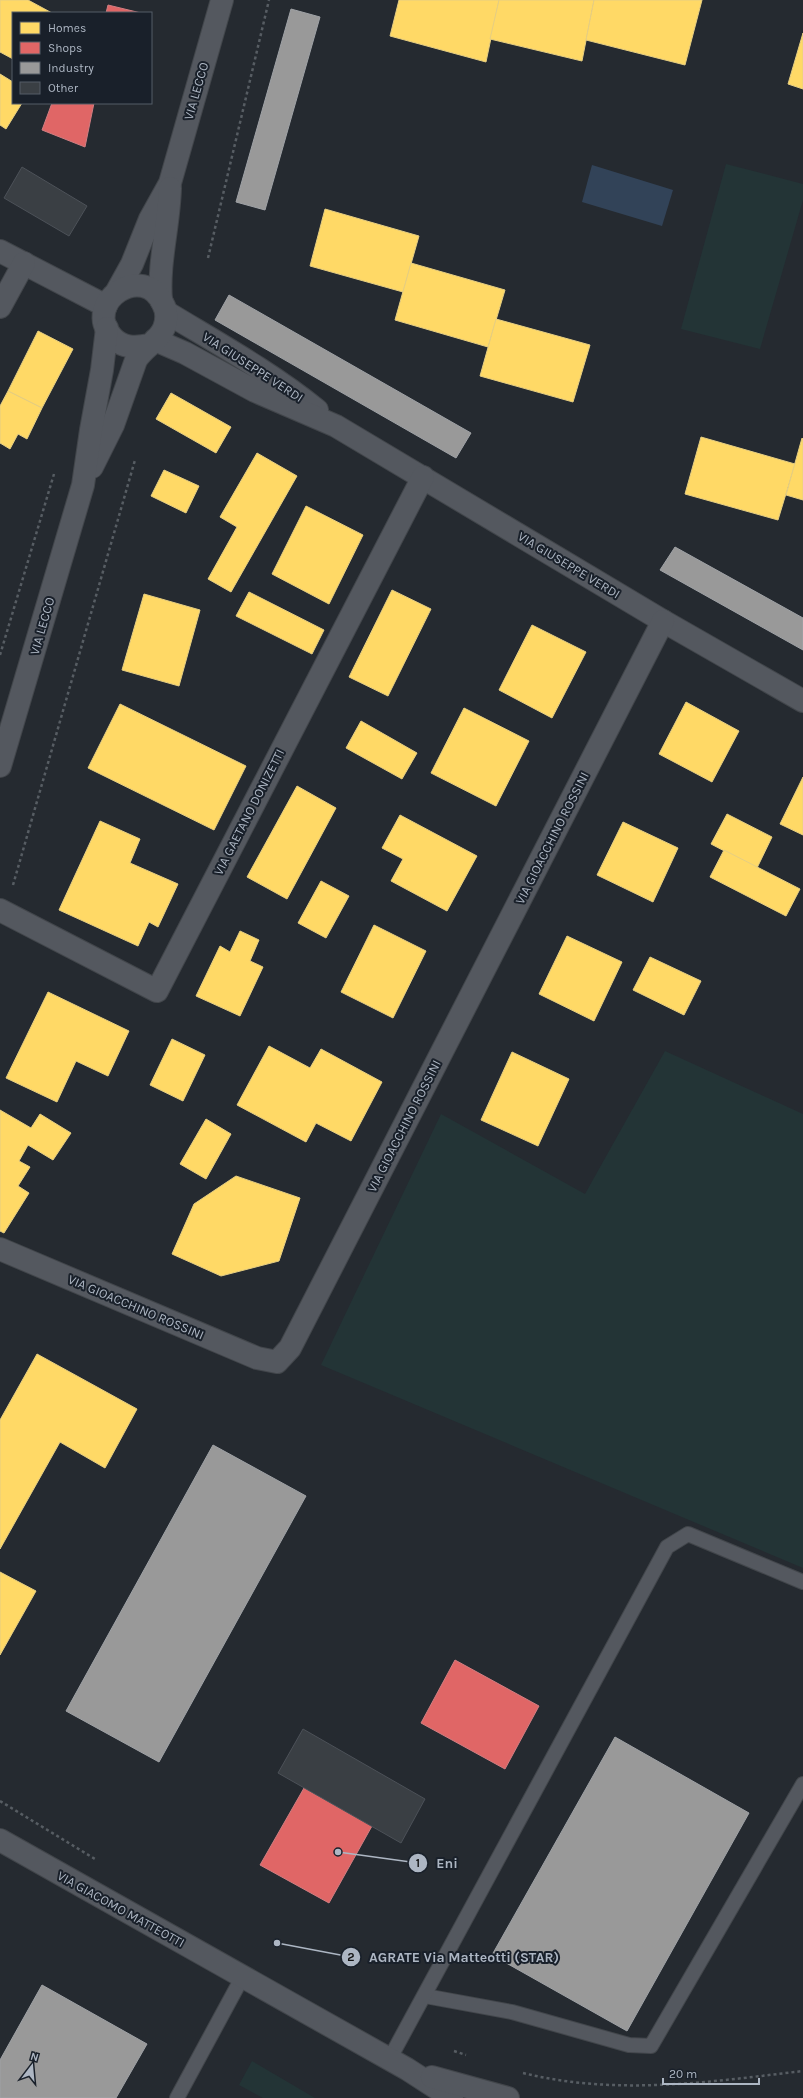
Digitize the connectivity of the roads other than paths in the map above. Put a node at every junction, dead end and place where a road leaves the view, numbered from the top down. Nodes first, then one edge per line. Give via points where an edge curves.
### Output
1 (222, 0) edge
2 (170, 183) junction
3 (0, 251) edge
4 (24, 263) junction
5 (112, 298) junction
6 (164, 306) junction
7 (0, 307) edge
8 (107, 328) junction
9 (152, 343) junction
10 (336, 426) junction
11 (423, 477) junction
12 (83, 485) junction
13 (663, 621) junction
14 (803, 701) edge
15 (0, 766) edge
16 (2, 911) edge
17 (0, 1249) edge
18 (803, 1582) edge
19 (803, 1784) edge
20 (0, 1840) edge
21 (243, 1976) junction
22 (425, 1996) junction
23 (398, 2065) junction
24 (177, 2098) edge
25 (452, 2098) edge
26 (508, 2098) edge

1 - 2 street, VIA LECCO
2 - 5 street, VIA LECCO via 153,214 132,264
2 - 6 street, VIA LECCO via 161,266
3 - 4 street
4 - 5 street
4 - 7 street
5 - 6 street via 130,286 142,286 154,292
5 - 8 street, VIA LECCO via 104,317
6 - 9 street, VIA LECCO via 164,328
6 - 10 street, VIA GIUSEPPE VERDI via 280,382
8 - 9 street via 113,338 123,345 136,347
8 - 12 street, VIA LECCO
9 - 10 street, VIA GIUSEPPE VERDI via 185,353 261,394
9 - 12 street, VIA LECCO via 136,360 113,425
10 - 11 street, VIA GIUSEPPE VERDI
11 - 13 street, VIA GIUSEPPE VERDI
11 - 16 street, VIA GAETANO DONIZETTI via 157,991
12 - 15 street, VIA LECCO
13 - 14 street, VIA GIUSEPPE VERDI
13 - 17 street, VIA GIOACCHINO ROSSINI via 290,1348 276,1362 257,1358
18 - 22 lane via 688,1534 667,1548
19 - 22 lane via 651,2046 629,2045 512,2012
20 - 21 street, VIA GIACOMO MATTEOTTI
21 - 23 street, VIA GIACOMO MATTEOTTI
21 - 24 lane
22 - 23 lane
23 - 25 street, VIA GIACOMO MATTEOTTI
23 - 26 street, VIA GIACOMO MATTEOTTI

